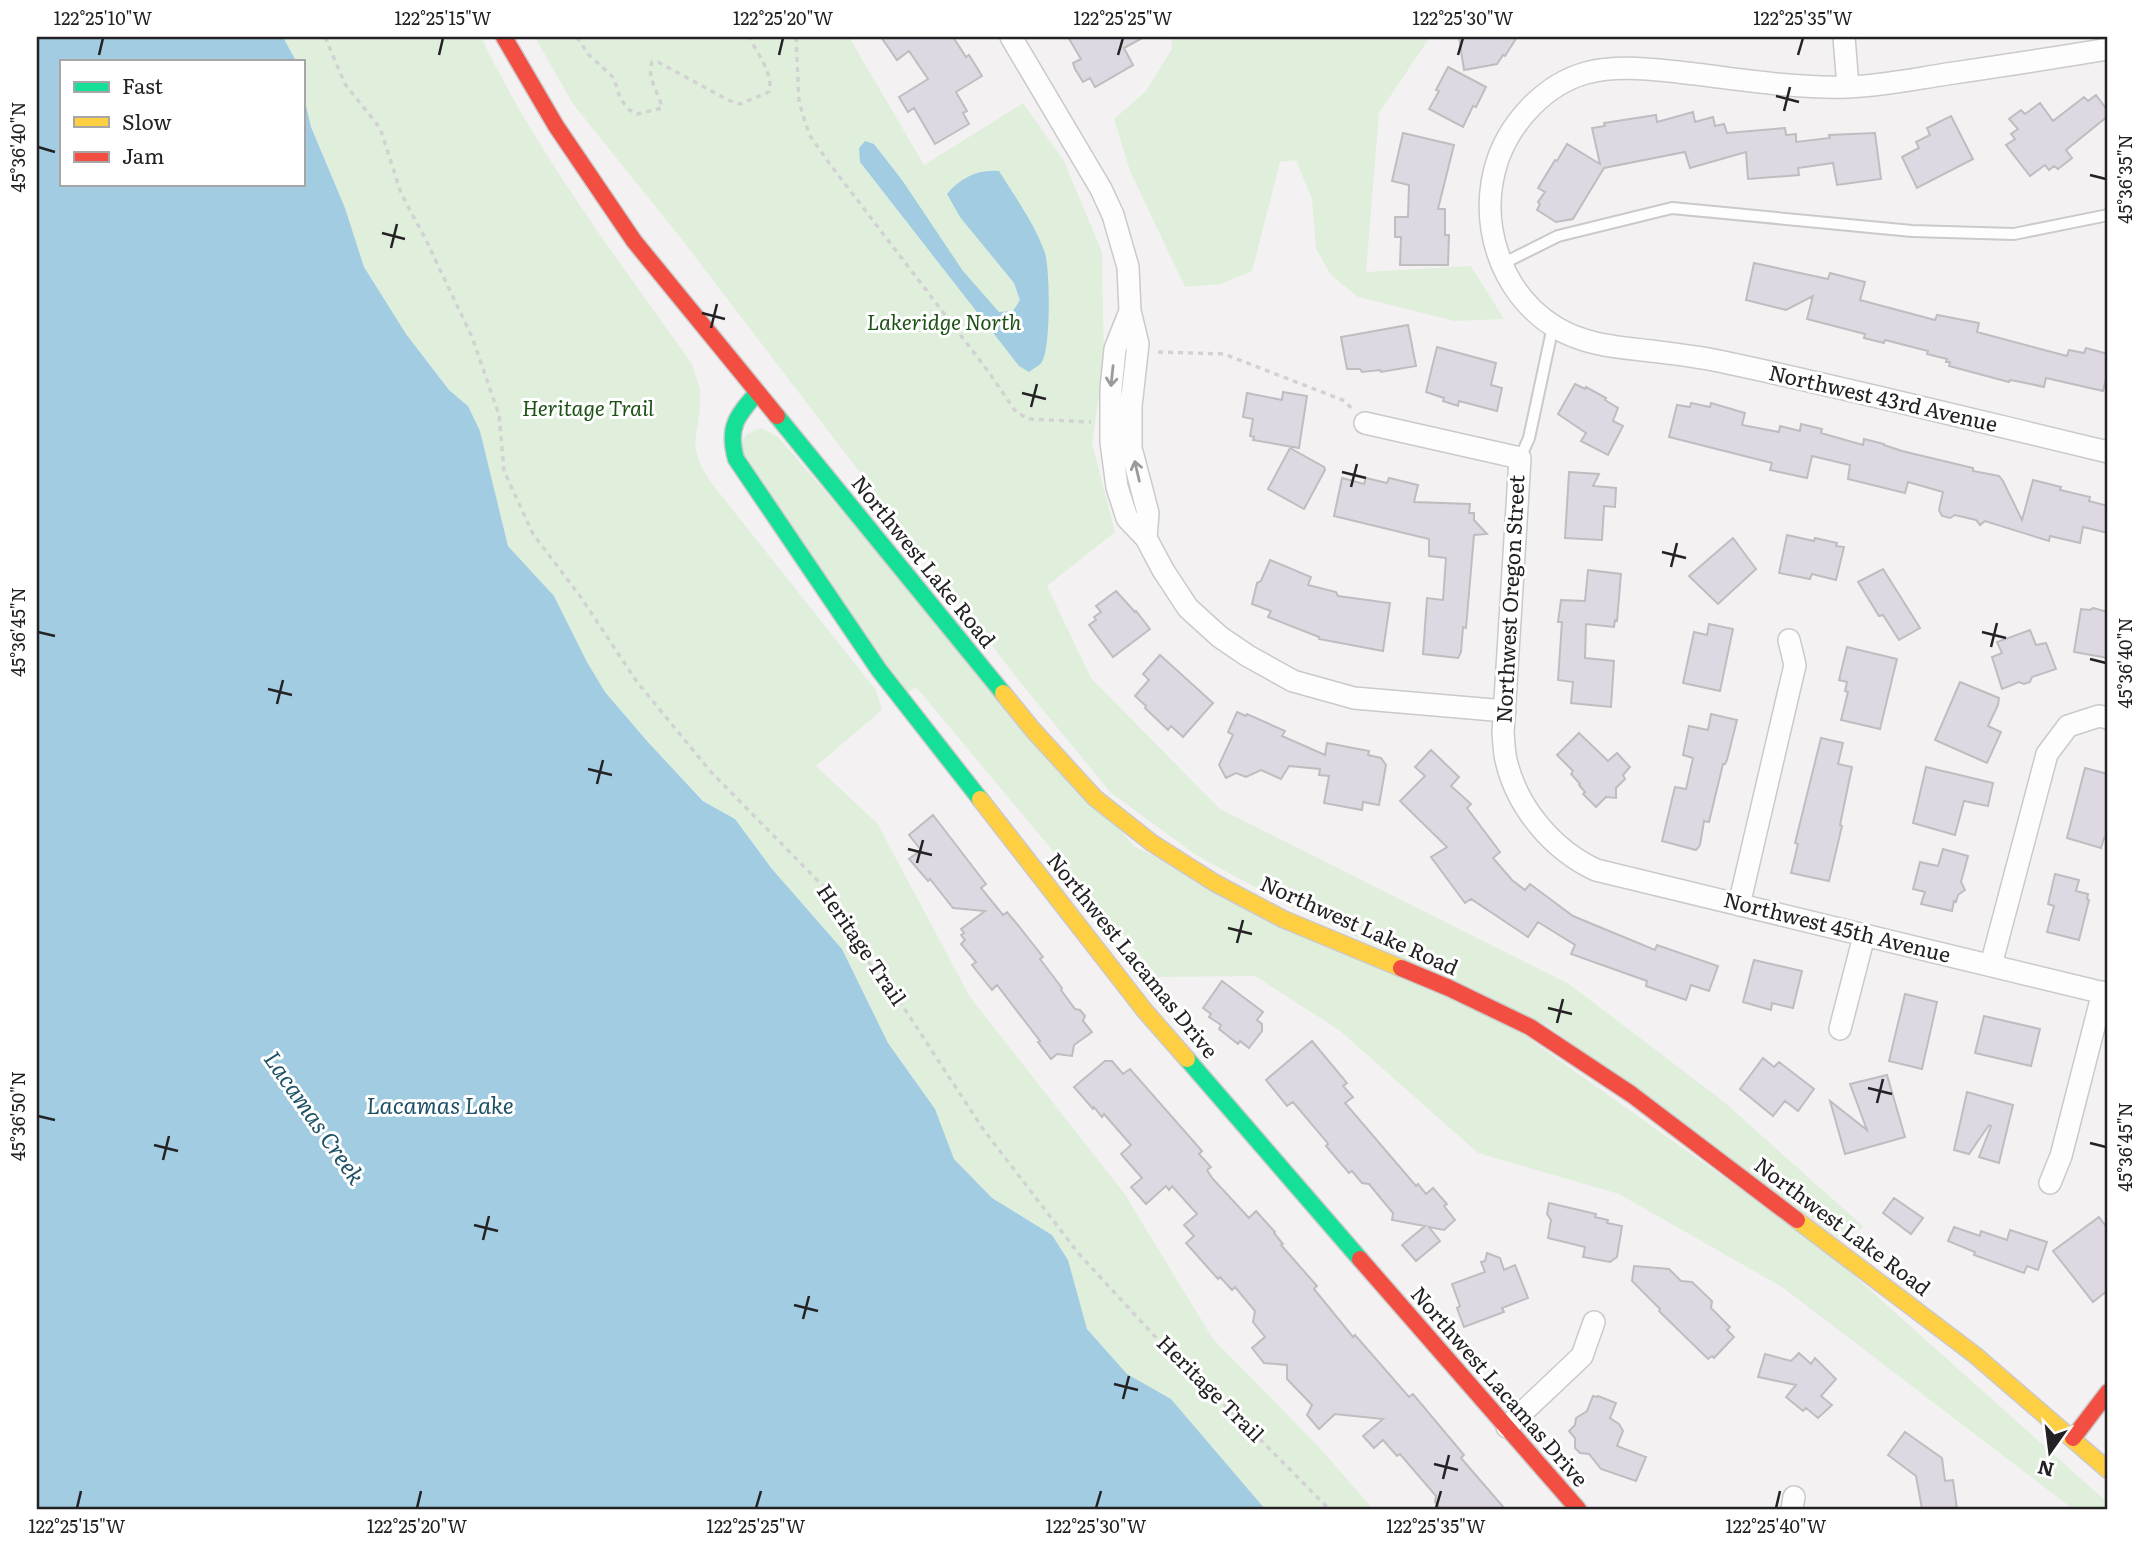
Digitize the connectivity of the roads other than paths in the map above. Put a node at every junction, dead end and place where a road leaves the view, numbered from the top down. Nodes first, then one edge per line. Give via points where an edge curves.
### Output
1 (504, 37) edge
2 (1011, 37) edge
3 (1844, 37) edge
4 (2108, 49) edge
5 (1848, 87) junction
6 (2108, 215) edge
7 (1502, 264) junction
8 (1130, 311) junction
9 (1553, 326) junction
10 (757, 393) junction
11 (1365, 424) road end
12 (2108, 452) edge
13 (1520, 458) junction
14 (1146, 538) junction
15 (1789, 640) dead end
16 (1504, 711) junction
17 (2108, 718) edge
18 (1570, 856) joint
19 (1739, 905) junction
20 (1864, 936) junction
21 (1991, 965) junction
22 (2105, 993) edge
23 (1840, 1029) dead end
24 (2050, 1183) dead end
25 (1594, 1322) dead end
26 (2108, 1392) edge
27 (1507, 1427) junction
28 (2073, 1438) junction
29 (2108, 1470) edge
30 (1578, 1509) edge

1 - 10 main road, Northwest Lake Road via 556,126 634,241
2 - 8 street via 1113,215 1128,267
3 - 5 street
4 - 5 street, Northwest 43rd Avenue
5 - 7 street, Northwest 43rd Avenue via 1634,68 1587,73 1555,87 1530,106 1508,135 1490,185 1489,210
6 - 7 lane via 2014,234 1912,231 1672,208 1558,236
7 - 9 street, Northwest 43rd Avenue via 1529,306
14 -> 8 street via 1148,513 1131,448 1138,344
8 -> 14 street via 1115,349 1111,442 1127,518
9 - 12 street, Northwest 43rd Avenue via 1603,345 1736,365
9 - 13 lane, Northwest Oregon Street via 1529,438
10 - 27 main road, Northwest Lacamas Drive via 731,429 736,459 879,670 1146,1011
10 - 28 main road, Northwest Lake Road via 1033,730 1105,806 1204,877 1283,919 1530,1027 1632,1094 1975,1355
11 - 13 street
13 - 16 street, Northwest Oregon Street
14 - 16 street via 1188,608 1229,643 1293,681 1354,698
15 - 19 street via 1795,665
16 - 18 street, Northwest Oregon Street via 1506,760 1517,792 1538,825
17 - 21 street via 2099,716 2068,726 2047,754
18 - 19 street, Northwest 45th Avenue via 1596,870
19 - 20 street, Northwest 45th Avenue
20 - 21 street, Northwest 45th Avenue
20 - 23 street
21 - 22 street, Northwest 45th Avenue
22 - 24 street via 2062,1156
25 - 27 street via 1582,1356
26 - 28 main road
27 - 30 main road, Northwest Lacamas Drive
28 - 29 main road, Northwest Lake Road

